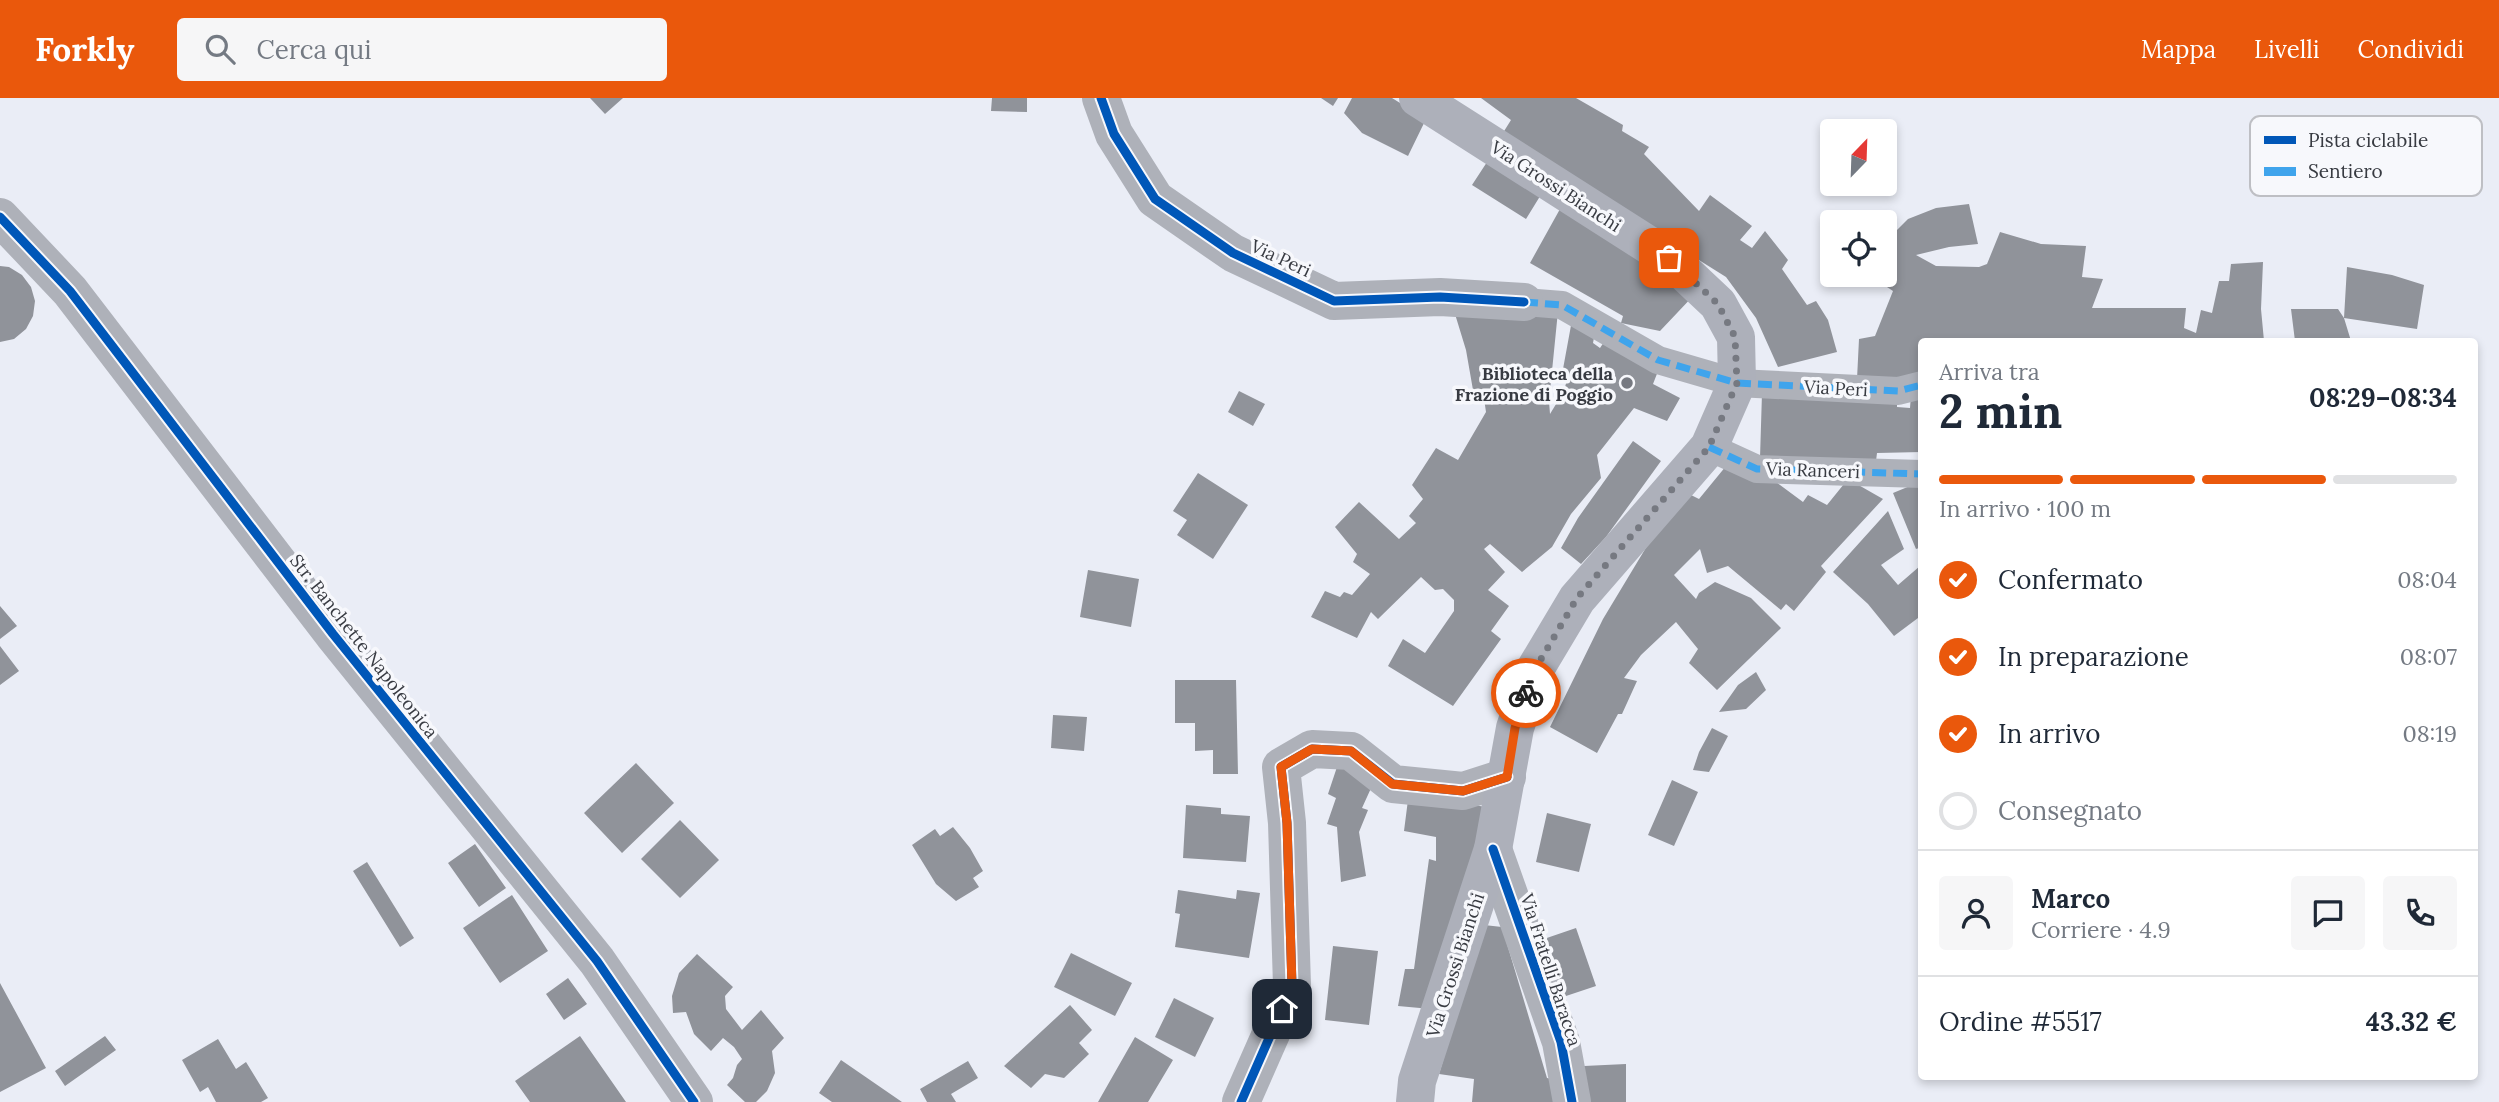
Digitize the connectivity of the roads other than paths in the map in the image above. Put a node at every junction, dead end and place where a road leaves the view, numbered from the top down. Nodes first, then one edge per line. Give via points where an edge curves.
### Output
1 (1101, 98) edge
2 (1418, 98) edge
3 (0, 217) edge
4 (1524, 302) joint
5 (1737, 383) junction
6 (1918, 386) edge
7 (1709, 447) junction
8 (1918, 474) edge
9 (1507, 777) junction
10 (1493, 849) junction
11 (694, 1102) edge
12 (1241, 1102) edge
13 (1415, 1102) edge
14 (1572, 1102) edge

1 - 4 street, Via Peri via 1114,134 1155,199 1233,253 1334,300 1440,297
2 - 5 main road, Via Grossi Bianchi via 1669,258 1718,304 1735,337
3 - 11 street, Str. Banchette Napoleonica via 70,291 333,634 597,961
4 - 5 street, Via Peri via 1562,305 1658,360
5 - 6 street, Via Peri via 1898,391
5 - 7 main road, Via Grossi Bianchi
7 - 8 street, Via Ranceri via 1757,468
7 - 9 main road, Via Grossi Bianchi via 1577,598 1534,671 1515,728
9 - 10 main road, Via Grossi Bianchi
9 - 12 street via 1463,791 1392,784 1351,751 1312,749 1281,767 1292,986
10 - 13 main road, Via Grossi Bianchi via 1417,1080
10 - 14 street, Via Fratelli Baracca via 1561,1042

